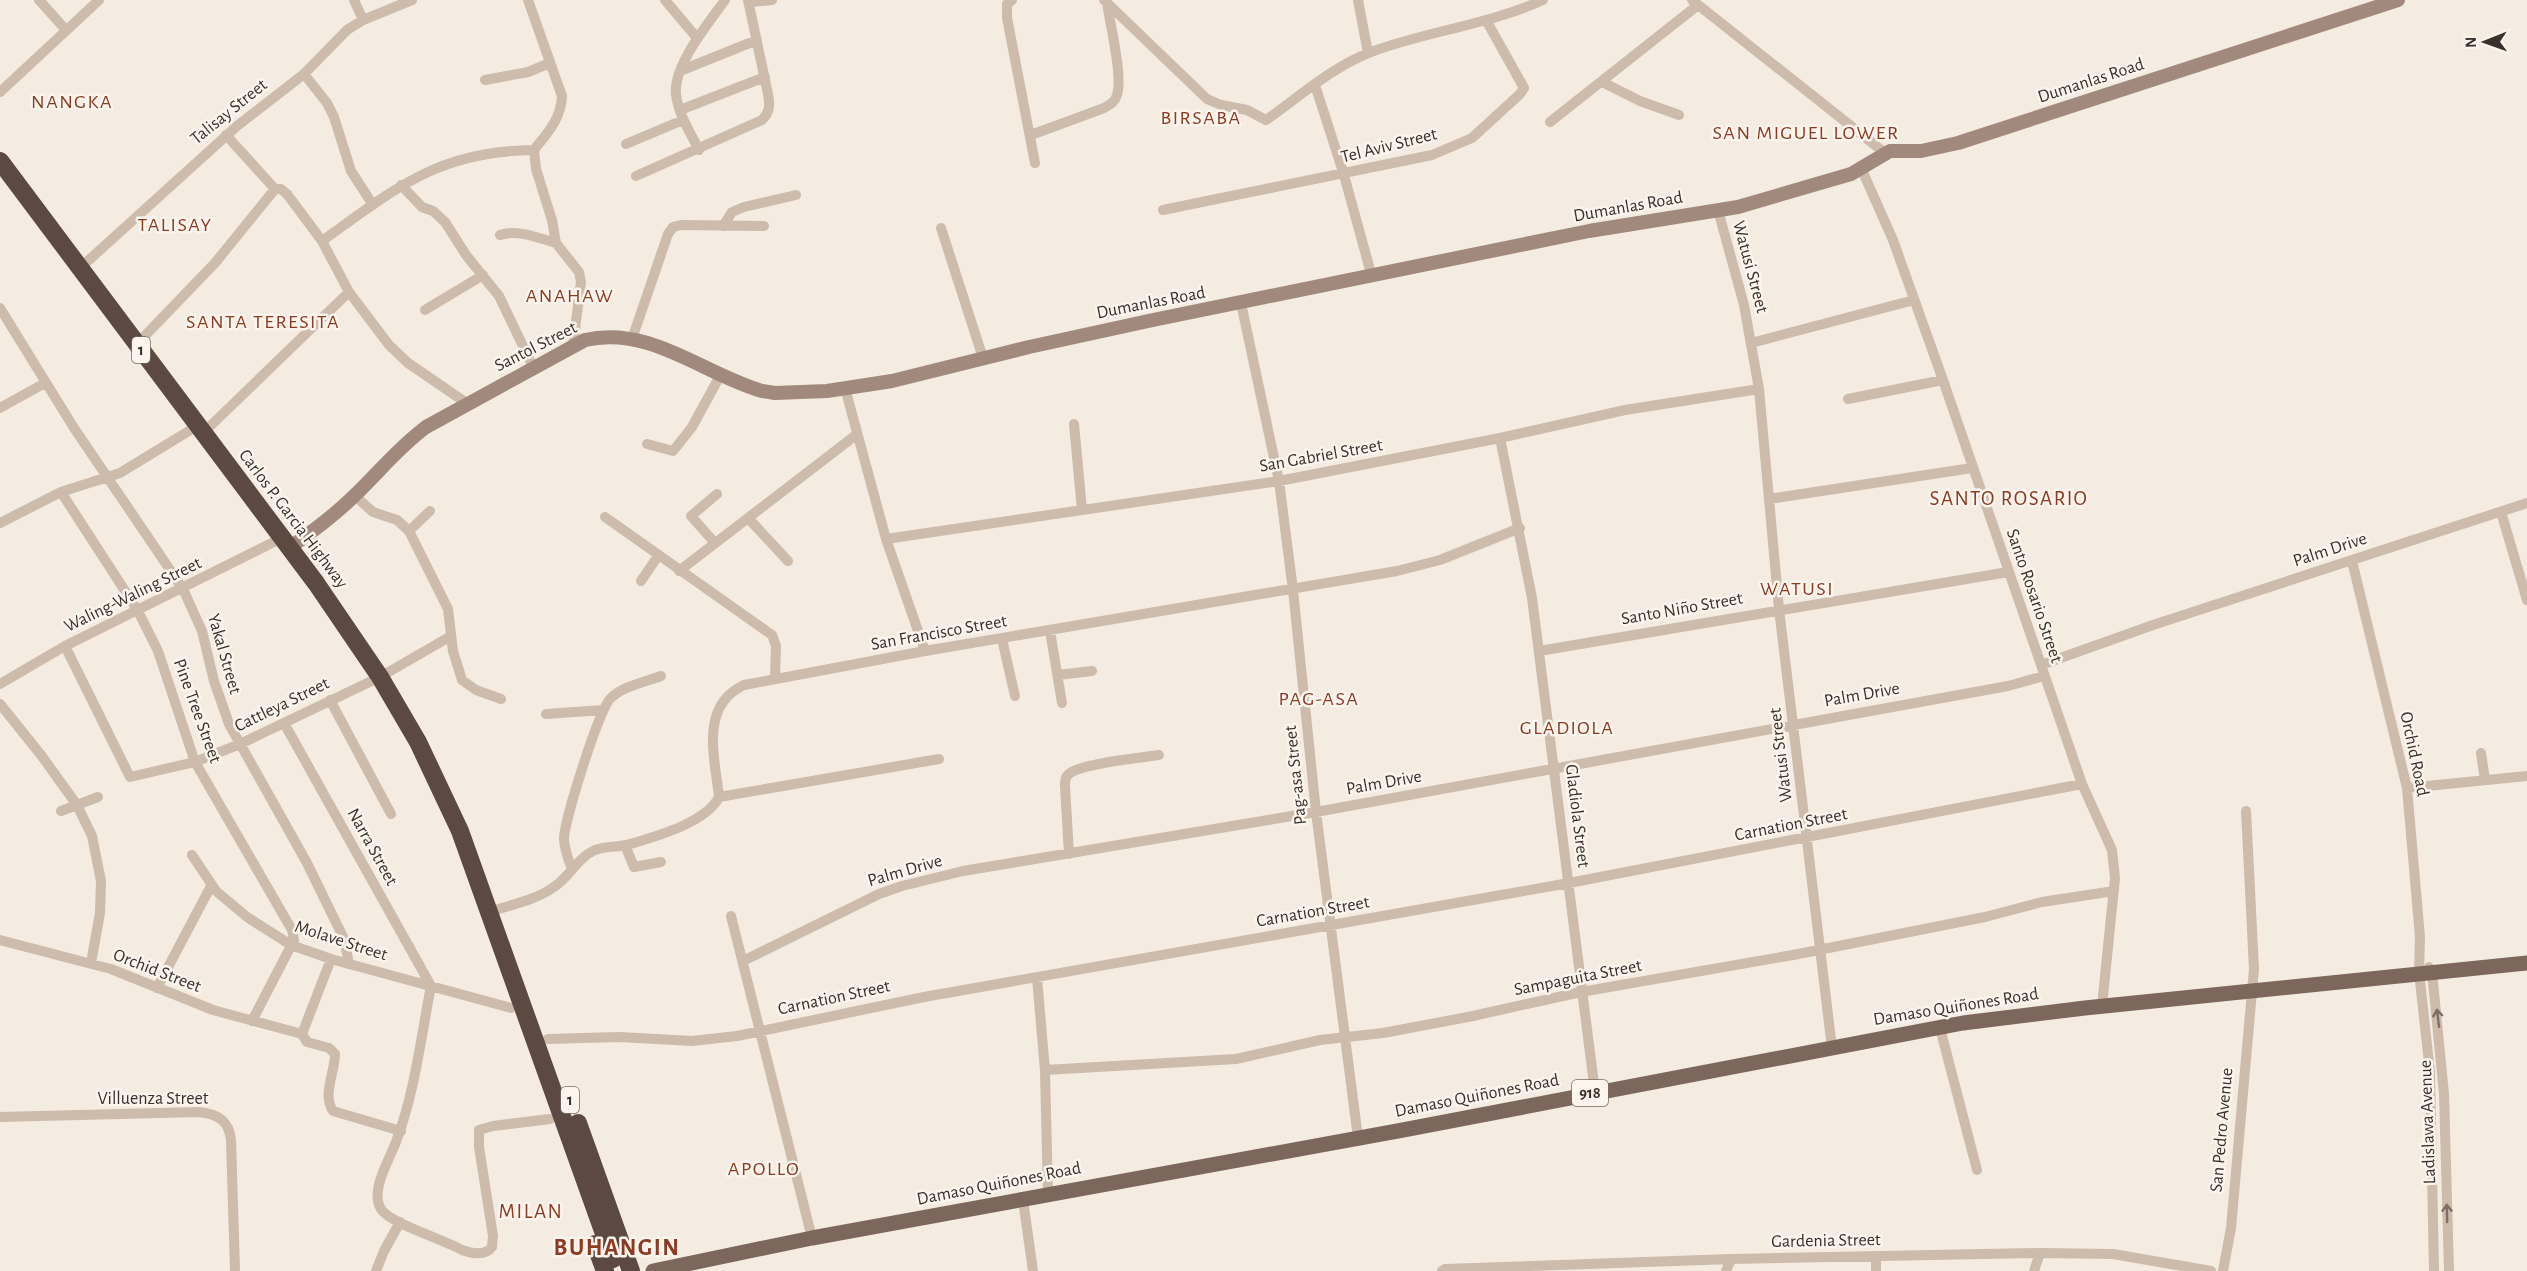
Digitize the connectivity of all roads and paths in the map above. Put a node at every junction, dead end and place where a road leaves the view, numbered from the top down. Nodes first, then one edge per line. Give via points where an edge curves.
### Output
1 (39, 0) edge
2 (99, 0) edge
3 (354, 0) edge
4 (412, 0) edge
5 (528, 0) edge
6 (665, 0) edge
7 (725, 0) edge
8 (772, 0) edge
9 (1012, 0) edge
10 (1358, 0) edge
11 (1543, 0) edge
12 (2398, 0) edge
13 (749, 1) edge
14 (1105, 1) edge
15 (1695, 3) edge
16 (363, 20) junction
17 (1486, 20) junction
18 (66, 30) junction
19 (698, 38) junction
20 (758, 40) junction
21 (1368, 53) junction
22 (550, 63) junction
23 (680, 71) junction
24 (304, 74) junction
25 (765, 77) junction
26 (485, 80) dead end
27 (1602, 82) junction
28 (1315, 86) junction
29 (0, 92) edge
30 (681, 115) junction
31 (1679, 115) dead end
32 (1551, 122) dead end
33 (226, 135) junction
34 (1031, 135) junction
35 (626, 144) dead end
36 (534, 150) junction
37 (699, 150) junction
38 (1885, 153) junction
39 (0, 161) edge
40 (1035, 163) dead end
41 (1862, 170) junction
42 (1344, 175) junction
43 (636, 177) dead end
44 (401, 184) junction
45 (275, 189) junction
46 (795, 195) dead end
47 (373, 205) junction
48 (1163, 210) dead end
49 (1718, 210) junction
50 (723, 226) junction
51 (764, 226) dead end
52 (941, 228) dead end
53 (500, 236) dead end
54 (322, 241) junction
55 (556, 243) junction
56 (80, 269) junction
57 (483, 275) junction
58 (1372, 277) junction
59 (349, 292) junction
60 (1914, 300) junction
61 (1241, 303) junction
62 (0, 308) edge
63 (425, 310) dead end
64 (632, 339) junction
65 (1751, 342) junction
66 (137, 344) junction
67 (573, 345) junction
68 (983, 358) junction
69 (533, 367) junction
70 (721, 374) junction
71 (1943, 380) junction
72 (45, 383) junction
73 (845, 388) junction
74 (1759, 389) junction
75 (1848, 399) dead end
76 (468, 404) junction
77 (0, 408) edge
78 (1074, 424) dead end
79 (200, 430) junction
80 (856, 435) junction
81 (1500, 438) junction
82 (647, 444) dead end
83 (1972, 468) junction
84 (108, 479) junction
85 (1279, 481) junction
86 (61, 492) junction
87 (717, 494) dead end
88 (355, 496) junction
89 (1769, 499) junction
90 (2527, 503) edge
91 (1082, 510) junction
92 (430, 511) dead end
93 (2501, 512) junction
94 (605, 517) dead end
95 (748, 518) junction
96 (0, 523) edge
97 (1520, 528) junction
98 (409, 531) junction
99 (886, 539) junction
100 (285, 543) junction
101 (715, 543) junction
102 (658, 556) junction
103 (788, 561) dead end
104 (2352, 561) junction
105 (679, 571) junction
106 (2008, 572) junction
107 (641, 581) dead end
108 (183, 589) junction
109 (1293, 590) junction
110 (2527, 600) edge
111 (1779, 609) junction
112 (138, 611) junction
113 (1050, 631) junction
114 (451, 636) junction
115 (1002, 639) junction
116 (65, 646) junction
117 (925, 651) junction
118 (1539, 651) junction
119 (2043, 670) junction
120 (1092, 671) dead end
121 (1058, 675) junction
122 (380, 676) junction
123 (661, 676) dead end
124 (775, 678) junction
125 (0, 684) edge
126 (1015, 696) dead end
127 (501, 699) dead end
128 (330, 700) junction
129 (1062, 703) dead end
130 (0, 704) edge
131 (603, 710) junction
132 (546, 714) dead end
133 (284, 723) junction
134 (1794, 723) junction
135 (240, 744) junction
136 (2481, 753) dead end
137 (1160, 755) dead end
138 (939, 759) dead end
139 (195, 762) junction
140 (1554, 769) junction
141 (2527, 776) edge
142 (2485, 780) junction
143 (2082, 784) junction
144 (2407, 788) junction
145 (98, 797) dead end
146 (719, 797) junction
147 (77, 805) junction
148 (2247, 811) dead end
149 (61, 812) dead end
150 (1316, 812) junction
151 (391, 814) dead end
152 (1807, 838) junction
153 (626, 845) junction
154 (1069, 854) junction
155 (192, 855) dead end
156 (661, 862) dead end
157 (572, 869) junction
158 (1569, 883) junction
159 (211, 886) junction
160 (2114, 891) junction
161 (489, 912) junction
162 (731, 916) dead end
163 (1331, 926) junction
164 (497, 934) junction
165 (0, 940) edge
166 (291, 945) junction
167 (1820, 950) junction
168 (331, 959) junction
169 (743, 961) junction
170 (91, 963) junction
171 (2527, 963) edge
172 (349, 964) junction
173 (2424, 967) junction
174 (1036, 978) junction
175 (431, 986) junction
176 (157, 988) junction
177 (2252, 990) junction
178 (1581, 992) junction
179 (2102, 1006) junction
180 (511, 1008) junction
181 (252, 1021) junction
182 (1940, 1028) junction
183 (761, 1031) junction
184 (302, 1034) junction
185 (548, 1038) junction
186 (1346, 1038) junction
187 (1832, 1048) junction
188 (1045, 1070) junction
189 (1595, 1092) junction
190 (0, 1117) edge
191 (550, 1119) junction
192 (401, 1131) junction
193 (1358, 1138) junction
194 (2446, 1163) junction
195 (2432, 1164) junction
196 (1977, 1170) dead end
197 (1048, 1194) junction
198 (1023, 1200) junction
199 (400, 1222) junction
200 (812, 1238) junction
201 (2040, 1253) junction
202 (1875, 1257) junction
203 (1731, 1259) junction
204 (609, 1265) edge
205 (1575, 1268) edge
206 (235, 1271) edge
207 (376, 1271) edge
208 (631, 1271) edge
209 (653, 1271) edge
210 (1033, 1271) edge
211 (1442, 1271) edge
212 (1726, 1271) edge
213 (1876, 1271) edge
214 (2034, 1271) edge
215 (2211, 1271) edge
216 (2223, 1271) edge
217 (2434, 1271) edge
218 (2449, 1271) edge

1 - 18 street
2 - 18 street
3 - 16 street
4 - 16 street, Talisay Street
5 - 22 street
6 - 19 street
7 - 19 street
8 - 13 street
9 - 34 street via 1007,18
10 - 21 street
11 - 17 street
12 - 38 main road, Dumanlas Road via 1958,143
13 - 20 street
14 - 28 street via 1198,92 1215,103 1247,110 1266,120
14 - 34 street via 1119,77 1117,96 1104,108
15 - 27 street
15 - 38 street
16 - 24 street, Talisay Street via 347,30
17 - 21 street
17 - 42 street, Tel Aviv Street via 1522,80 1520,94 1472,138 1460,144 1432,155
18 - 29 street
19 - 23 street
20 - 23 street
20 - 25 street
21 - 28 street
22 - 26 street via 528,72
22 - 36 street via 562,96 562,109
23 - 30 street via 676,87
24 - 33 street, Talisay Street
24 - 47 street via 327,103 351,171
25 - 30 street
25 - 37 street via 770,104 766,116
27 - 31 street
27 - 32 street
28 - 42 street
30 - 35 street
30 - 37 street
33 - 45 street
33 - 56 street, Talisay Street
34 - 40 street
36 - 44 street via 472,155
36 - 55 street
37 - 43 street
38 - 41 main road, Dumanlas Road
39 - 56 highway, Carlos P. Garcia Highway / 1
41 - 49 main road, Dumanlas Road via 1768,200
41 - 60 street, Santo Rosario Street
42 - 48 street, Tel Aviv Street
42 - 58 street
44 - 47 street
44 - 57 street via 422,207 445,222
45 - 54 street via 287,194
45 - 66 street via 215,263
46 - 50 street via 732,212
47 - 54 street
49 - 58 main road, Dumanlas Road via 1589,231
49 - 65 street, Watusi Street
50 - 51 street
50 - 64 street via 681,225 669,231
52 - 68 street
53 - 55 street via 519,233
54 - 59 street
55 - 67 street via 579,273 581,282
56 - 66 highway, Carlos P. Garcia Highway / 1
57 - 63 street
57 - 69 street via 500,296
58 - 61 main road, Dumanlas Road
59 - 76 street via 399,355
59 - 79 street
60 - 65 street
60 - 71 street, Santo Rosario Street
61 - 68 main road, Dumanlas Road
61 - 85 street, Pag-asa Street
62 - 72 street, Yakal Street
64 - 67 main road, Santol Street via 598,337
64 - 70 main road, Santol Street
65 - 74 street, Watusi Street
66 - 79 highway, Carlos P. Garcia Highway / 1
67 - 69 main road, Santol Street
68 - 73 main road, Dumanlas Road via 892,381
69 - 76 main road, Santol Street
70 - 73 main road, Santol Street via 768,392
70 - 82 street via 692,427 673,451
71 - 75 street
71 - 83 street, Santo Rosario Street
72 - 77 street
72 - 84 street, Yakal Street
73 - 80 street
74 - 81 street, San Gabriel Street via 1625,410
74 - 89 street, Watusi Street
76 - 88 main road, Santol Street via 405,443
78 - 91 street
79 - 84 street
79 - 100 highway, Carlos P. Garcia Highway / 1
80 - 95 street
80 - 99 street
81 - 85 street, San Gabriel Street
81 - 97 street, Gladiola Street
83 - 89 street
83 - 106 street, Santo Rosario Street
84 - 86 street
84 - 108 street, Yakal Street
85 - 91 street, San Gabriel Street
85 - 109 street, Pag-asa Street
86 - 96 street
86 - 112 street, Pine Tree Street
87 - 101 street via 692,516
88 - 98 street via 373,512 397,520
88 - 100 main road, Santol Street via 313,532
89 - 111 street, Watusi Street
90 - 93 street, Palm Drive
91 - 99 street, San Gabriel Street
92 - 98 street
93 - 104 street, Palm Drive
93 - 110 street
94 - 102 street
95 - 101 street
95 - 103 street
97 - 109 street, San Francisco Street via 1420,567
97 - 118 street, Gladiola Street
98 - 114 street via 448,609
99 - 117 street
100 - 108 street, Waling-Waling Street
100 - 122 highway, Carlos P. Garcia Highway / 1
101 - 105 street
102 - 105 street
102 - 107 street
104 - 119 street, Palm Drive via 2153,625
104 - 144 street, Orchid Road
105 - 124 street via 772,635 776,646
106 - 111 street, Santo Niño Street
106 - 119 street, Santo Rosario Street
108 - 112 street, Waling-Waling Street
108 - 135 street, Yakal Street via 196,614 221,703
109 - 113 street, San Francisco Street
109 - 150 street, Pag-asa Street
111 - 118 street, Santo Niño Street
111 - 134 street, Watusi Street
112 - 116 street, Waling-Waling Street
112 - 139 street, Pine Tree Street via 158,651
113 - 115 street, San Francisco Street
113 - 121 street
114 - 122 street, Cattleya Street
114 - 127 street via 462,680
115 - 117 street, San Francisco Street
115 - 126 street
116 - 125 street, Waling-Waling Street
116 - 139 street, Cattleya Street via 130,777
117 - 124 street, San Francisco Street
118 - 140 street, Gladiola Street
119 - 134 street, Palm Drive via 2008,686
119 - 143 street, Santo Rosario Street
120 - 121 street
121 - 129 street
122 - 128 street, Cattleya Street
122 - 161 highway, Carlos P. Garcia Highway / 1 via 418,742 460,831
123 - 131 street via 621,691 610,698
124 - 146 street, San Francisco Street via 735,689 718,708 712,733
128 - 133 street, Cattleya Street
128 - 151 street
130 - 147 street
131 - 132 street
131 - 157 street via 566,828 566,851
133 - 135 street, Cattleya Street
133 - 175 street, Narra Street
134 - 140 street, Palm Drive
134 - 152 street, Watusi Street
135 - 139 street, Cattleya Street
135 - 172 street, Yakal Street via 312,873 344,939
136 - 142 street
137 - 154 street via 1089,767 1065,778
138 - 146 street
139 - 166 street, Pine Tree Street via 290,923 294,935
140 - 150 street, Palm Drive
140 - 158 street, Gladiola Street
141 - 142 street
142 - 144 street
143 - 152 street, Carnation Street
143 - 160 street, Santo Rosario Street via 2112,850
144 - 173 street, Orchid Road
145 - 147 street
146 - 153 street via 708,812 695,820
147 - 149 street
147 - 170 street via 92,836 100,881 100,913
148 - 177 street, San Pedro Avenue via 2254,930
150 - 154 street, Palm Drive
150 - 163 street, Pag-asa Street
152 - 158 street, Carnation Street
152 - 167 street, Watusi Street
153 - 156 street via 634,867
153 - 157 street via 596,850
154 - 169 street, Palm Drive via 902,885
155 - 159 street, Molave Street
157 - 161 street via 548,891
158 - 163 street, Carnation Street
158 - 178 street, Gladiola Street
159 - 166 street, Molave Street via 247,917
159 - 176 street
160 - 167 street, Sampaguita Street via 2042,902
160 - 179 street, Santo Rosario Street
161 - 164 highway, Carlos P. Garcia Highway / 1
162 - 169 street
163 - 174 street, Carnation Street
163 - 186 street, Pag-asa Street
164 - 180 highway, Carlos P. Garcia Highway / 1 via 502,983
164 - 185 highway, Carlos P. Garcia Highway / 1 via 524,974
164 - 204 highway, Carlos P. Garcia Highway / 1
165 - 170 street, Orchid Street
166 - 168 street, Molave Street
166 - 181 street
167 - 178 street, Sampaguita Street
167 - 187 street, Watusi Street
168 - 172 street, Molave Street
168 - 184 street
169 - 183 street
170 - 176 street, Orchid Street
171 - 173 main road, Damaso Quiñones Road / 918
172 - 175 street, Molave Street
173 - 177 main road, Damaso Quiñones Road / 918
194 -> 173 street, Ladislawa Avenue via 2443,1072
173 - 195 street, Ladislawa Avenue
174 - 183 street, Carnation Street via 885,1004
174 - 188 street
175 - 180 street, Molave Street
175 - 192 street
176 - 181 street, Orchid Street
177 - 179 main road, Damaso Quiñones Road / 918
177 - 216 street, San Pedro Avenue via 2231,1228
178 - 186 street, Sampaguita Street
178 - 189 street, Gladiola Street
179 - 182 main road, Damaso Quiñones Road / 918
180 - 191 highway, Carlos P. Garcia Highway / 1
181 - 184 street, Orchid Street
182 - 187 main road, Damaso Quiñones Road / 918
182 - 196 street
183 - 185 street, Carnation Street via 692,1041
183 - 200 street
184 - 192 street, Orchid Street via 307,1042 329,1048 335,1054 328,1095 333,1111
185 - 208 highway, Carlos P. Garcia Highway / 1
186 - 188 street, Sampaguita Street via 1218,1061
186 - 193 street, Pag-asa Street
187 - 189 main road, Damaso Quiñones Road / 918
188 - 197 street
189 - 193 main road, Damaso Quiñones Road / 918
190 - 206 street, Villuenza Street via 199,1112 220,1117 227,1124 231,1140
191 - 199 street via 479,1130 493,1236 490,1250 469,1253
191 - 204 highway, Carlos P. Garcia Highway / 1
192 - 199 street via 380,1182 377,1200 384,1213
193 - 197 main road, Damaso Quiñones Road / 918
194 - 195 street
218 -> 194 street, Ladislawa Avenue
195 - 217 street, Ladislawa Avenue
197 - 198 main road, Damaso Quiñones Road / 918
198 - 200 main road, Damaso Quiñones Road / 918
198 - 210 street
199 - 207 street
200 - 209 main road, Damaso Quiñones Road / 918
201 - 202 street, Gardenia Street
201 - 214 street
201 - 215 street, Gardenia Street via 2113,1254
202 - 203 street, Gardenia Street
202 - 213 street
203 - 205 street, Gardenia Street
203 - 212 street
205 - 211 street, Gardenia Street

